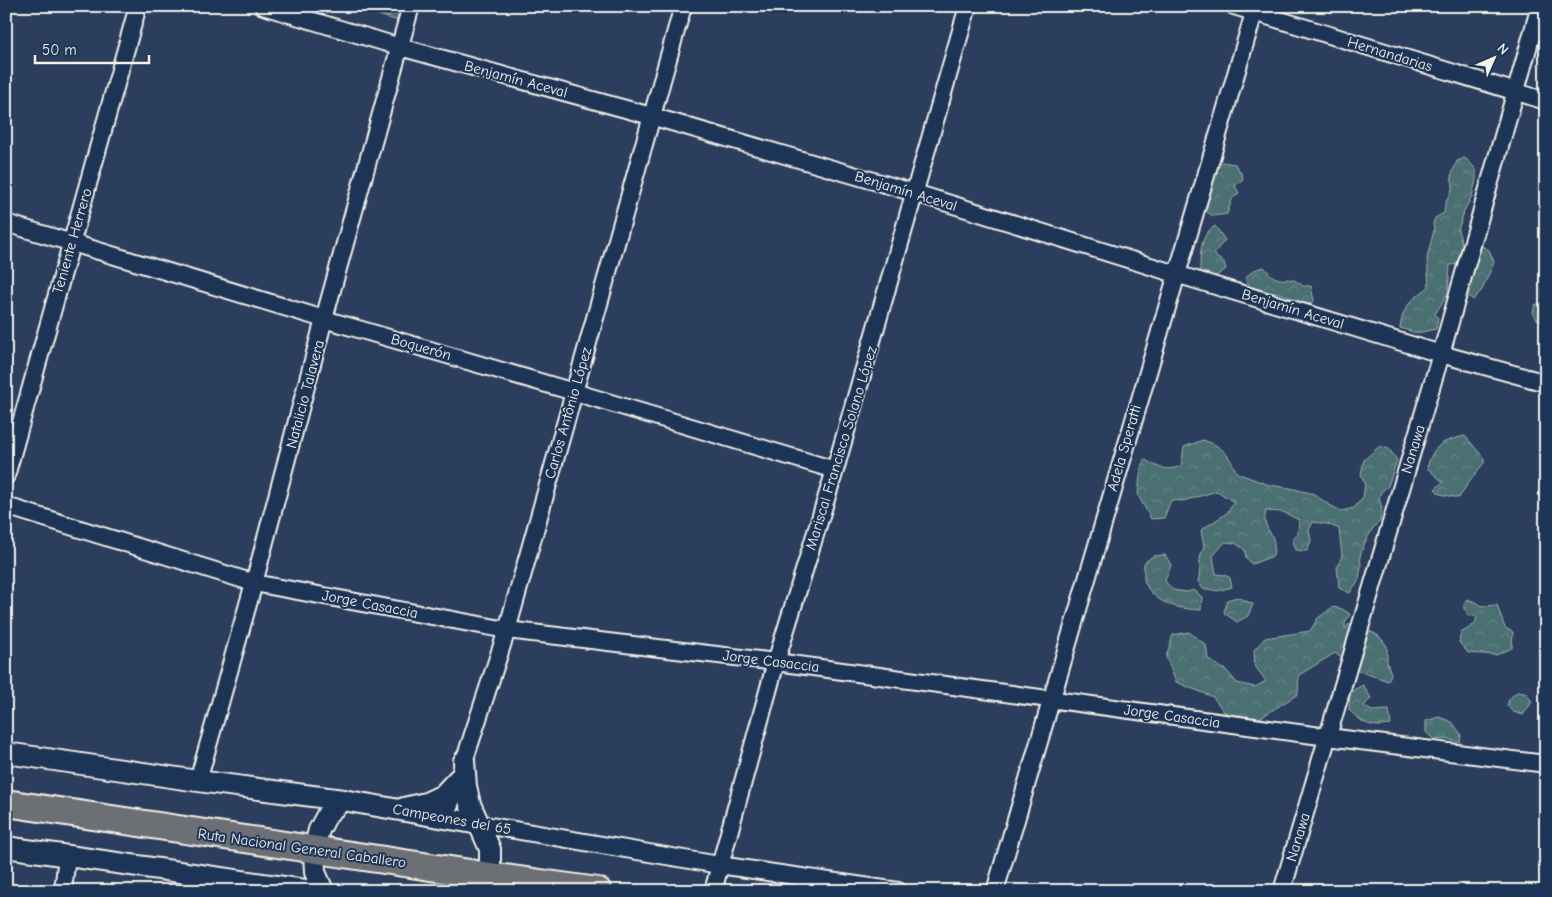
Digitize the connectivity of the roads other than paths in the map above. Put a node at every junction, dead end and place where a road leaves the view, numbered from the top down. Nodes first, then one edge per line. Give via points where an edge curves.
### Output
1 (138, 6) edge
2 (263, 6) edge
3 (411, 6) edge
4 (683, 6) edge
5 (968, 6) edge
6 (1234, 6) edge
7 (1540, 6) edge
8 (1255, 9) edge
9 (400, 47) junction
10 (1516, 93) junction
11 (1546, 101) edge
12 (652, 116) junction
13 (915, 193) junction
14 (6, 223) edge
15 (71, 242) junction
16 (1176, 274) junction
17 (324, 319) junction
18 (1441, 354) junction
19 (1546, 383) edge
20 (574, 392) junction
21 (835, 470) junction
22 (6, 476) edge
23 (6, 506) edge
24 (254, 583) junction
25 (507, 630) junction
26 (776, 662) junction
27 (1050, 699) junction
28 (1328, 737) junction
29 (6, 753) edge
30 (1546, 764) edge
31 (461, 770) junction
32 (198, 781) junction
33 (342, 800) junction
34 (6, 803) edge
35 (398, 809) junction
36 (446, 817) junction
37 (479, 824) junction
38 (6, 847) edge
39 (314, 849) junction
40 (67, 856) junction
41 (719, 865) junction
42 (487, 883) edge
43 (64, 891) edge
44 (312, 891) edge
45 (324, 891) edge
46 (598, 891) edge
47 (713, 891) edge
48 (898, 891) edge
49 (995, 891) edge
50 (1282, 891) edge

1 - 15 street, Teniente Herrero
2 - 9 street, Benjamín Aceval
3 - 9 street, Natalicio Talavera
4 - 12 street, Carlos Antônio López
5 - 13 street, Mariscal Francisco Solano López
6 - 8 street, Hernandarias
7 - 10 street, Nanawa
8 - 10 street, Hernandarias
8 - 16 street, Adela Speratti
9 - 12 street, Benjamín Aceval
9 - 17 street, Natalicio Talavera
10 - 11 street, Hernandarias
10 - 18 street, Nanawa
12 - 13 street, Benjamín Aceval
12 - 20 street, Carlos Antônio López
13 - 16 street, Benjamín Aceval
13 - 21 street, Mariscal Francisco Solano López
14 - 15 street, Boquerón
15 - 17 street, Boquerón
15 - 22 street, Teniente Herrero
16 - 18 street, Benjamín Aceval
16 - 27 street, Adela Speratti
17 - 20 street, Boquerón
17 - 24 street, Natalicio Talavera
18 - 19 street, Benjamín Aceval
18 - 28 street, Nanawa
20 - 21 street, Boquerón
20 - 25 street, Carlos Antônio López
21 - 26 street, Mariscal Francisco Solano López
23 - 24 street, Jorge Casaccia
24 - 25 street, Jorge Casaccia
24 - 32 street, Natalicio Talavera
25 - 26 street, Jorge Casaccia
25 - 31 street, Carlos Antônio López
26 - 27 street, Jorge Casaccia
26 - 41 street, Mariscal Francisco Solano López
27 - 28 street, Jorge Casaccia
27 - 49 street, Adela Speratti
28 - 30 street, Jorge Casaccia
28 - 50 street, Nanawa
29 - 32 street, Campeones del 65
31 - 35 street via 443,795 426,803
31 - 36 street, Carlos Antônio López
31 - 37 street
32 - 33 street, Campeones del 65
33 - 35 street, Campeones del 65
33 - 39 street via 328,813 318,830
34 - 39 highway, Ruta Nacional General Caballero
35 - 36 street, Campeones del 65
36 - 37 street, Campeones del 65
37 - 41 street, Campeones del 65
37 - 42 street via 490,849
38 - 40 street
39 - 42 highway, Ruta Nacional General Caballero
39 - 45 street via 316,872
40 - 43 street
40 - 44 street
41 - 47 street, Mariscal Francisco Solano López
41 - 48 street, Campeones del 65
42 - 46 highway, Ruta Nacional General Caballero

